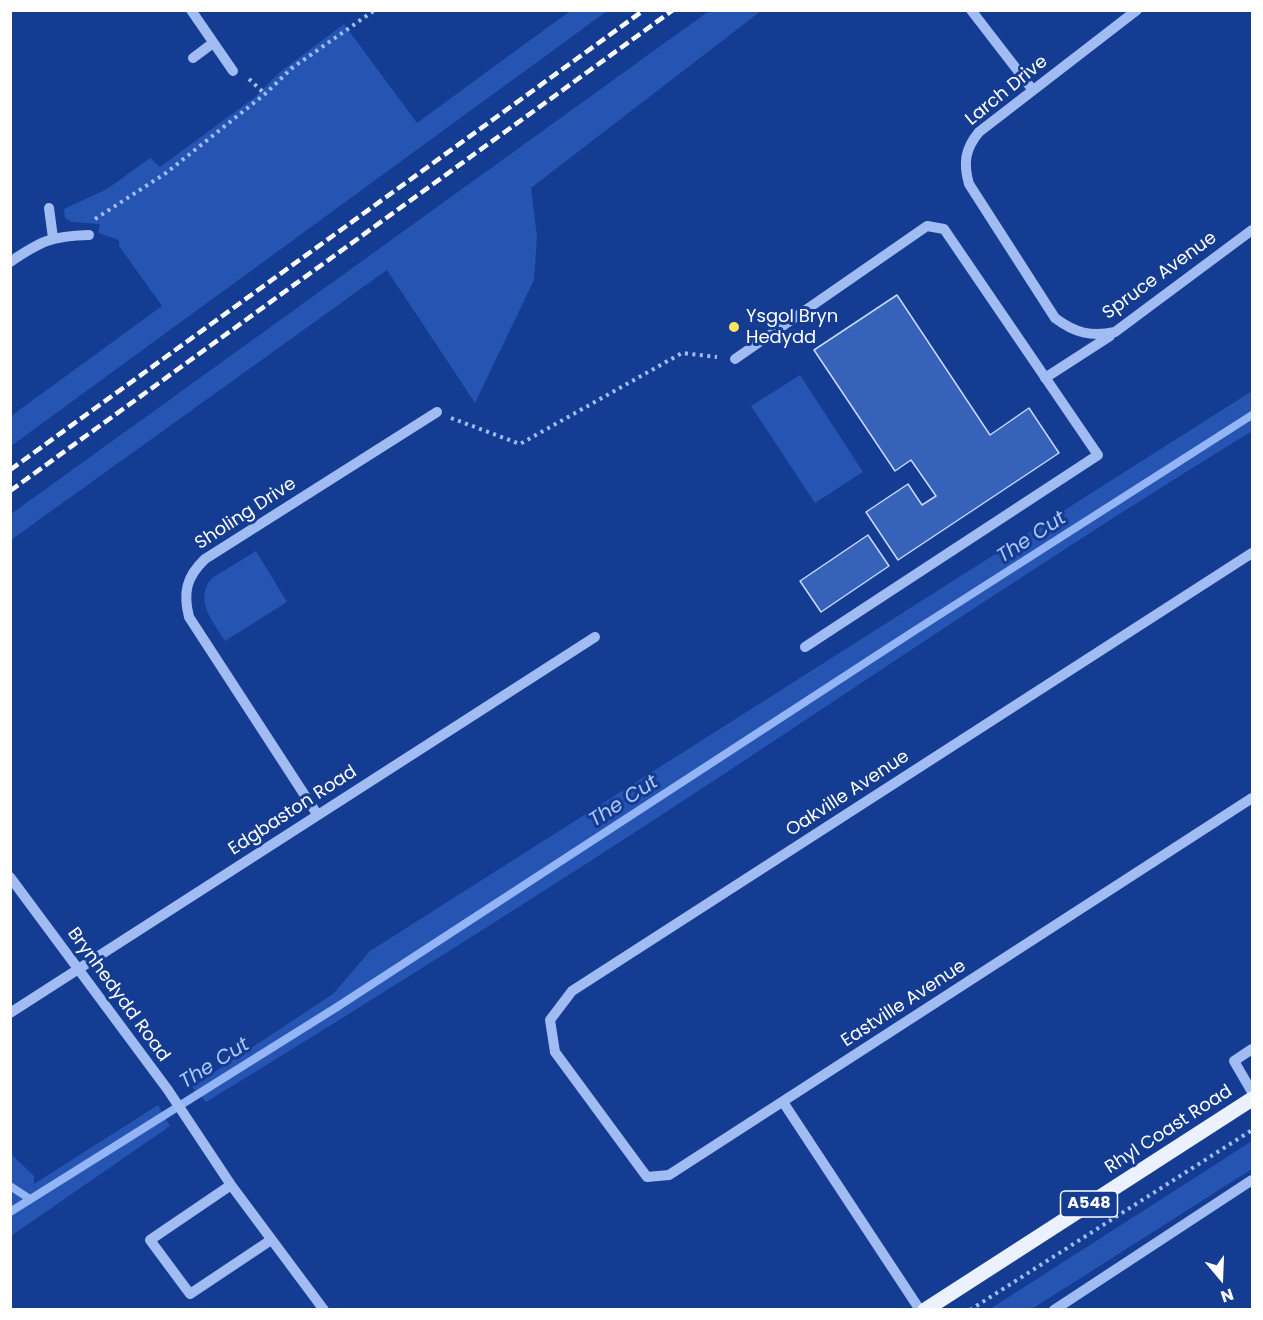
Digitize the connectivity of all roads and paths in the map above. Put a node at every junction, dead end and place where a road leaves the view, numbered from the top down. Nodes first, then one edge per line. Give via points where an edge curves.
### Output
1 (191, 10) edge
2 (375, 10) edge
3 (971, 10) edge
4 (1137, 10) edge
5 (213, 43) junction
6 (193, 58) dead end
7 (233, 71) dead end
8 (1032, 89) junction
9 (49, 208) dead end
10 (1252, 230) edge
11 (77, 235) junction
12 (89, 235) dead end
13 (53, 238) junction
14 (10, 262) edge
15 (1033, 285) joint
16 (1115, 332) junction
17 (735, 359) joint
18 (1046, 378) junction
19 (437, 412) joint
20 (1252, 554) edge
21 (595, 637) dead end
22 (805, 647) dead end
23 (1252, 798) edge
24 (317, 814) junction
25 (10, 877) edge
26 (79, 970) junction
27 (10, 1013) edge
28 (1252, 1049) edge
29 (1252, 1092) edge
30 (1252, 1099) edge
31 (783, 1102) junction
32 (592, 1103) joint
33 (1252, 1130) edge
34 (1252, 1180) edge
35 (231, 1185) junction
36 (271, 1240) junction
37 (324, 1310) edge
38 (921, 1310) edge
39 (925, 1310) edge
40 (970, 1310) edge
41 (1054, 1310) edge

1 - 5 street
2 - 11 path via 292,68 175,166 92,220
3 - 8 street
4 - 8 street, Larch Drive
5 - 6 street
5 - 7 street
8 - 15 street, Larch Drive via 979,132 970,144 965,168 969,184
9 - 13 street
10 - 16 street, Spruce Avenue
11 - 12 street
11 - 13 street
13 - 14 street
15 - 16 street, Spruce Avenue via 1055,318 1067,327 1096,336
16 - 18 street
17 - 18 street via 927,226 944,229
17 - 19 path via 682,352 520,444
18 - 22 street via 1098,455
19 - 24 street, Sholing Drive via 205,559 186,584 189,617
20 - 32 street, Oakville Avenue via 572,991 550,1020 555,1052
21 - 24 street, Edgbaston Road
23 - 31 street, Eastville Avenue
24 - 26 street, Edgbaston Road
25 - 26 street, Brynhedydd Road
26 - 27 street, Edgbaston Road
26 - 35 street, Brynhedydd Road via 168,1090
28 - 29 street via 1234,1061
30 - 39 main road, Rhyl Coast Road / A548
31 - 32 street, Eastville Avenue via 669,1175 647,1177
31 - 38 street
33 - 40 path
34 - 41 street
35 - 36 street, Brynhedydd Road
35 - 36 street via 150,1240 190,1294
36 - 37 street, Brynhedydd Road

